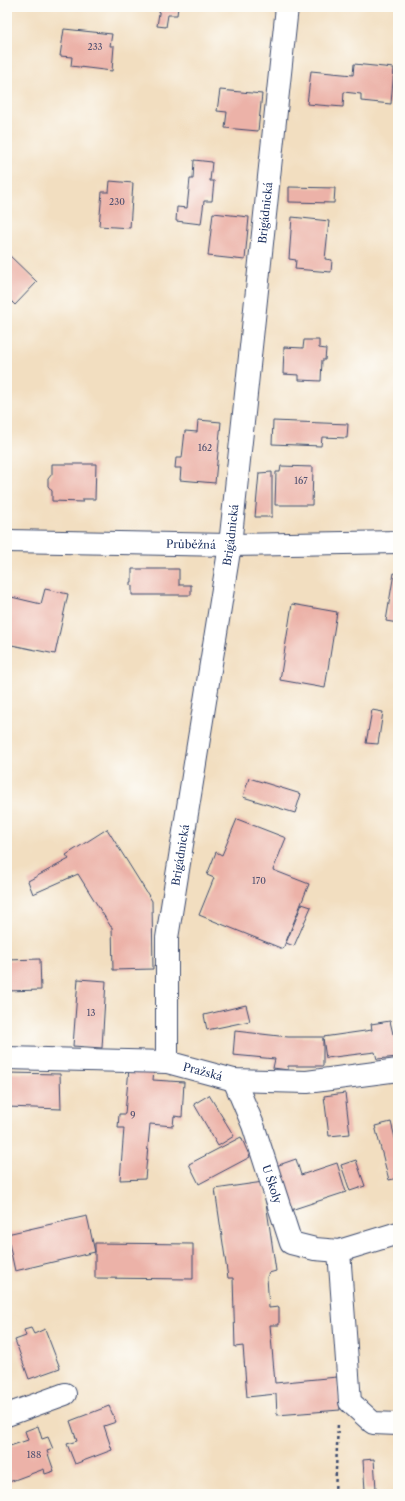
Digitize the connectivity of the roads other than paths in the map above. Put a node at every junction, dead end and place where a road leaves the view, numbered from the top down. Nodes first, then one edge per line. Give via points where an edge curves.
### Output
1 (287, 7) edge
2 (7, 541) edge
3 (398, 542) edge
4 (230, 545) junction
5 (7, 1058) edge
6 (167, 1062) junction
7 (398, 1070) edge
8 (234, 1080) junction
9 (398, 1233) edge
10 (339, 1251) junction
11 (65, 1394) dead end
12 (7, 1415) edge
13 (398, 1424) edge

1 - 4 street, Brigádnická
2 - 4 street, Průběžná
3 - 4 street, Průběžná
4 - 6 street, Brigádnická via 168,938
5 - 6 street, Pražská
6 - 8 street, Pražská
7 - 8 street, Pražská via 307,1082
8 - 10 street, U Školy via 253,1125 291,1242 315,1249
9 - 10 street, U Školy
10 - 13 street via 350,1402 373,1423
11 - 12 street

